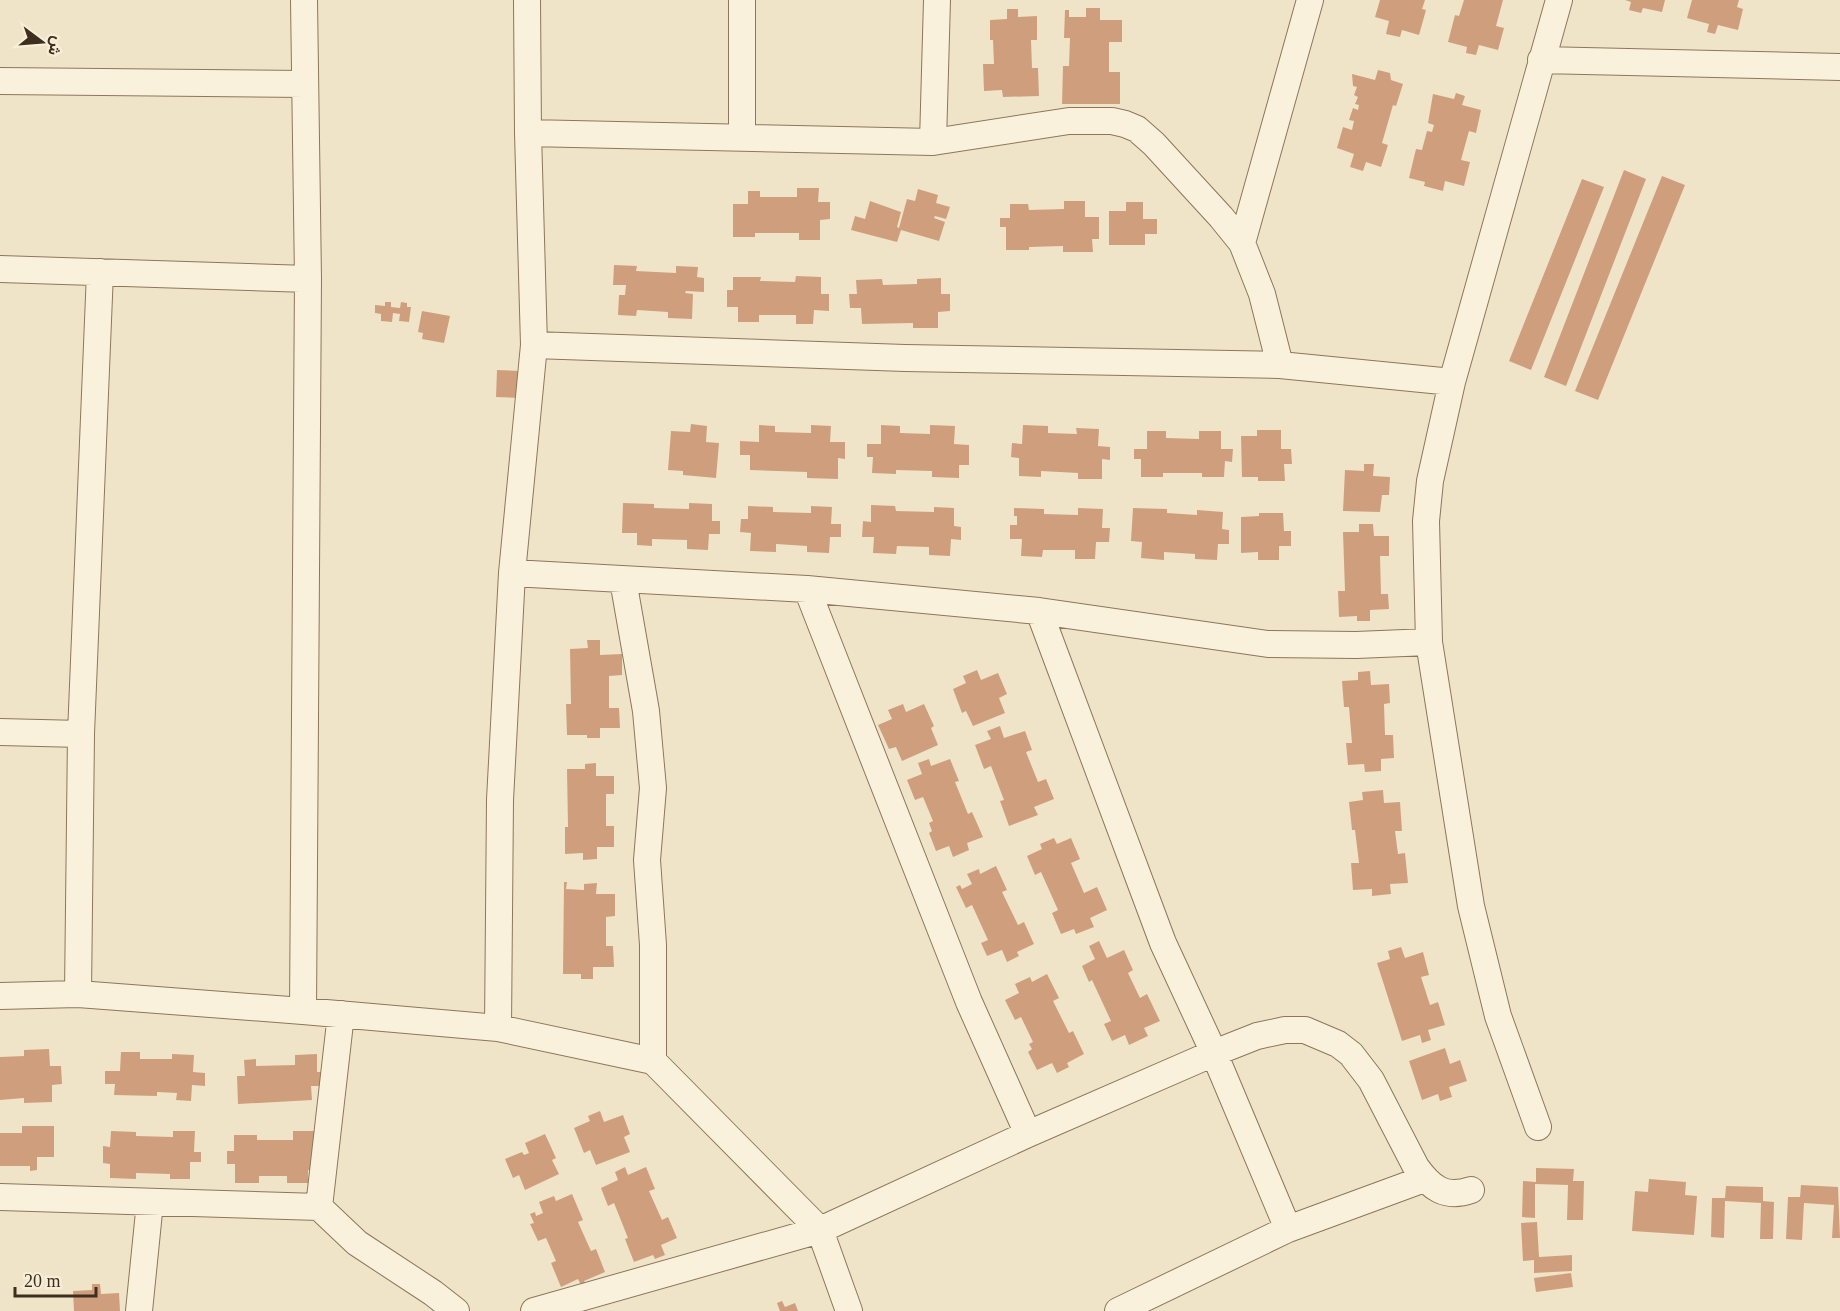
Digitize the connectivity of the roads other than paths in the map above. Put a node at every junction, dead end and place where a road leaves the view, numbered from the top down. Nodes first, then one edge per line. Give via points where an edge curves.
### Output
1 (304, 0) edge
2 (527, 0) edge
3 (742, 0) edge
4 (938, 0) edge
5 (1310, 0) edge
6 (1559, 0) edge
7 (1540, 60) junction
8 (1840, 67) edge
9 (0, 81) edge
10 (305, 84) junction
11 (528, 134) junction
12 (742, 137) junction
13 (933, 142) junction
14 (1242, 243) junction
15 (0, 269) edge
16 (100, 272) junction
17 (308, 279) junction
18 (534, 345) junction
19 (1280, 365) junction
20 (1452, 382) junction
21 (512, 573) junction
22 (623, 580) junction
23 (807, 589) junction
24 (1039, 611) junction
25 (1429, 642) junction
26 (0, 732) edge
27 (81, 734) junction
28 (78, 994) junction
29 (0, 996) edge
30 (303, 1011) junction
31 (341, 1014) junction
32 (498, 1028) junction
33 (1214, 1053) junction
34 (653, 1061) junction
35 (1538, 1127) dead end
36 (1028, 1134) junction
37 (1424, 1179) junction
38 (1471, 1190) dead end
39 (0, 1197) edge
40 (150, 1202) junction
41 (319, 1207) junction
42 (1288, 1229) junction
43 (820, 1230) junction
44 (139, 1311) edge
45 (456, 1311) edge
46 (534, 1311) edge
47 (849, 1311) edge
48 (1118, 1311) edge

1 - 10 street
2 - 11 street
3 - 12 street
4 - 13 street
5 - 14 street
6 - 7 street
7 - 8 street
7 - 20 street
9 - 10 street
10 - 17 street
11 - 12 street
11 - 18 street
12 - 13 street
13 - 14 street via 1070,121 1125,124 1154,144
14 - 19 street via 1262,294
15 - 16 street
16 - 17 street
16 - 27 street
17 - 30 street
18 - 19 street via 905,358
18 - 21 street
19 - 20 street
20 - 25 street via 1430,481 1426,520
21 - 22 street
21 - 32 street via 500,800
22 - 23 street
22 - 34 street via 646,711 652,788 647,860 654,945
23 - 24 street
23 - 36 street via 969,1002
24 - 25 street via 1268,644
24 - 33 street via 1163,943
25 - 35 street via 1471,906 1498,1016
26 - 27 street
27 - 28 street
28 - 29 street
28 - 30 street
30 - 31 street
31 - 32 street
31 - 41 street
32 - 34 street
33 - 36 street
33 - 37 street via 1285,1030 1305,1030 1338,1044 1371,1080
33 - 42 street
34 - 43 street
36 - 43 street
37 - 38 street via 1438,1191 1453,1194
37 - 42 street
39 - 40 street
40 - 41 street
40 - 44 street
41 - 45 street via 357,1242
42 - 48 street
43 - 46 street
43 - 47 street

